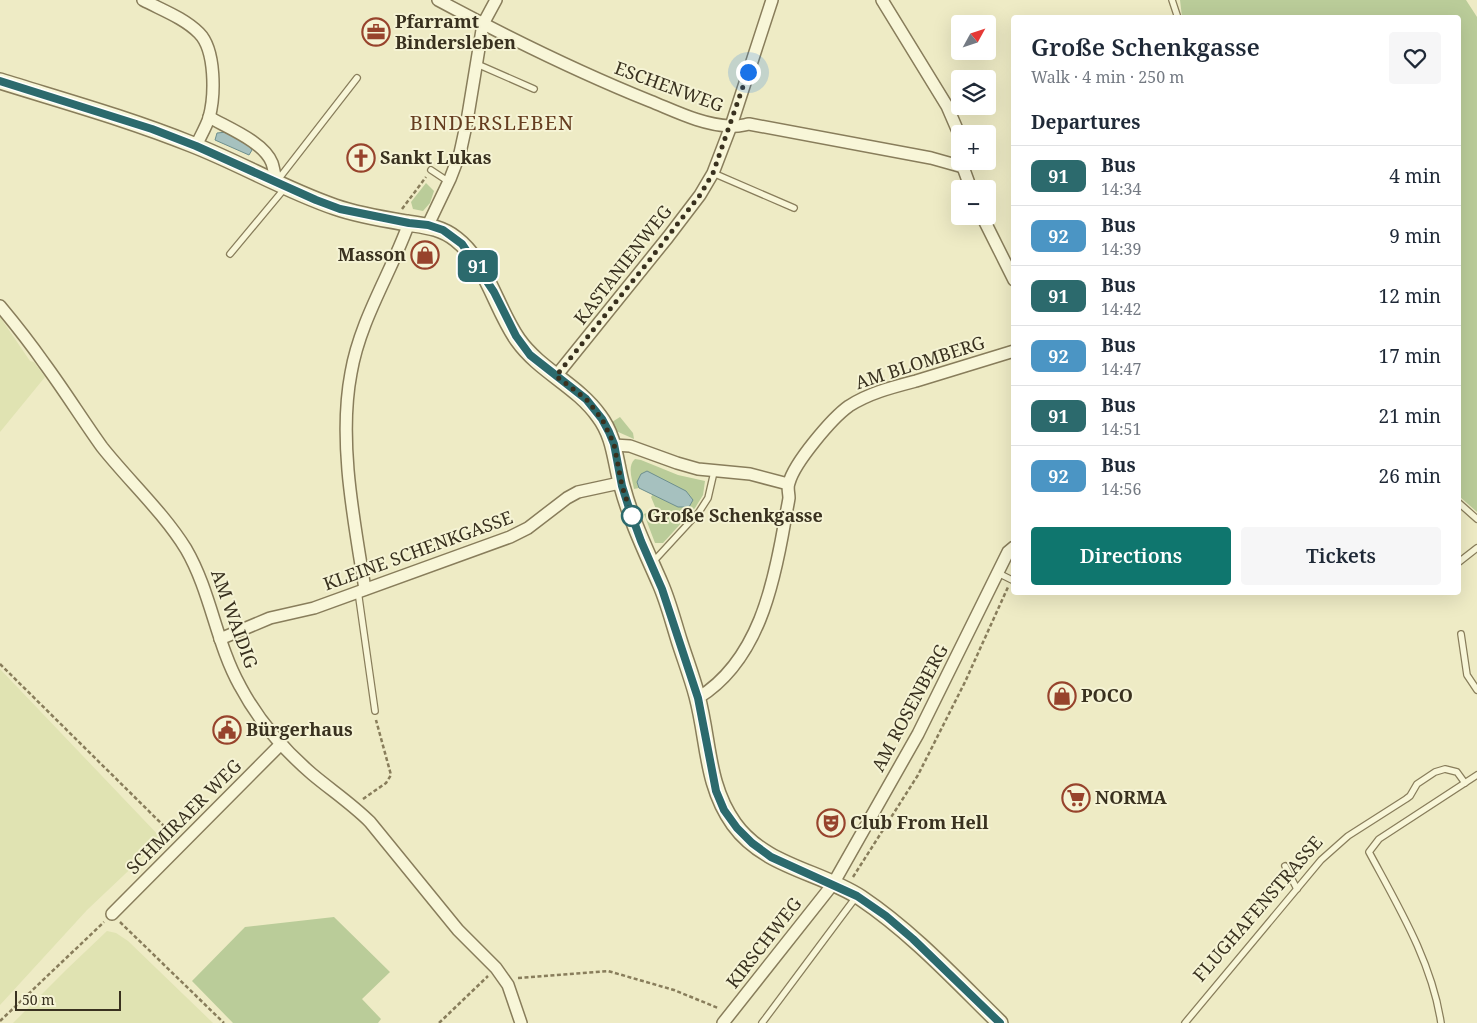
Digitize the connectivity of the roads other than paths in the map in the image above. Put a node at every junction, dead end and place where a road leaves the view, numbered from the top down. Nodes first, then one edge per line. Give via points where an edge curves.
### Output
1 (143, 0) edge
2 (438, 0) edge
3 (496, 0) edge
4 (772, 0) edge
5 (882, 0) edge
6 (1172, 0) edge
7 (1177, 15) edge
8 (483, 24) junction
9 (477, 64) junction
10 (356, 78) dead end
11 (0, 81) edge
12 (534, 89) dead end
13 (209, 117) junction
14 (955, 125) edge
15 (731, 126) junction
16 (196, 146) junction
17 (951, 162) edge
18 (432, 170) road end
19 (713, 173) junction
20 (449, 182) junction
21 (281, 184) junction
22 (794, 208) dead end
23 (401, 222) junction
24 (428, 225) junction
25 (986, 225) edge
26 (230, 254) dead end
27 (1011, 274) edge
28 (0, 306) edge
29 (1011, 352) edge
30 (556, 376) junction
31 (614, 444) junction
32 (714, 472) junction
33 (788, 484) junction
34 (622, 486) junction
35 (1461, 505) edge
36 (1477, 519) edge
37 (1477, 548) edge
38 (1011, 550) edge
39 (1461, 560) edge
40 (651, 563) junction
41 (998, 573) junction
42 (1011, 580) edge
43 (361, 590) junction
44 (1461, 634) dead end
45 (220, 639) junction
46 (1477, 690) edge
47 (698, 698) junction
48 (375, 710) road end
49 (281, 744) junction
50 (1477, 775) edge
51 (1465, 783) junction
52 (1284, 866) dead end
53 (833, 884) junction
54 (1297, 889) junction
55 (857, 896) junction
56 (112, 914) road end
57 (727, 1018) edge
58 (521, 1023) edge
59 (762, 1023) edge
60 (1000, 1023) edge
61 (1185, 1023) edge
62 (1441, 1023) edge

1 - 13 street via 185,22 200,34 208,46 212,64
2 - 8 street, ESCHENWEG
3 - 8 street
4 - 15 street, KASTANIENWEG
5 - 14 street via 947,106
6 - 7 lane
8 - 9 street
8 - 15 street, ESCHENWEG via 608,85 683,115
9 - 12 lane
9 - 20 street via 464,137
10 - 21 lane
11 - 16 street
13 - 16 street
13 - 21 street via 264,150
15 - 17 street, ESCHENWEG via 749,124
15 - 19 street, KASTANIENWEG
16 - 21 street
18 - 20 lane
19 - 22 lane
19 - 30 street, KASTANIENWEG via 668,237
20 - 24 street
21 - 23 street via 340,209
21 - 26 lane
23 - 24 street
23 - 43 street via 351,372 347,410 348,468
24 - 30 street via 443,230 462,244 494,292 516,336 530,355
25 - 27 street
28 - 45 street, AM WAIDIG via 44,362 103,448 185,548 202,579
29 - 33 street, AM BLOMBERG via 873,394 848,407 824,430 796,466
30 - 31 street via 586,399 602,419
31 - 32 street
31 - 34 street
32 - 33 street via 750,474
32 - 40 lane via 708,498 699,512
33 - 47 street, AM BLOMBERG via 789,499 765,608 738,662 712,689
34 - 40 street
34 - 43 street, KLEINE SCHENKGASSE via 615,484 578,492 510,537
35 - 36 lane
37 - 39 lane
38 - 41 street, AM ROSENBERG
40 - 47 street
41 - 42 lane
41 - 53 street, AM ROSENBERG via 918,734
43 - 45 street, KLEINE SCHENKGASSE via 314,608 270,618
43 - 48 lane
44 - 46 lane via 1467,675
45 - 49 street, AM WAIDIG via 240,686
47 - 53 street via 716,791 737,828 771,857
49 - 56 street, SCHMIRAER WEG
49 - 58 street, AM WAIDIG via 370,822 458,930 496,968 512,994
50 - 51 lane
51 - 54 lane, FLUGHAFENSTRASSE via 1457,772 1445,769 1435,772 1417,784 1406,799 1348,836 1321,860
51 - 62 lane via 1379,839 1369,852 1430,974
52 - 54 lane
53 - 55 street
53 - 57 street, KIRSCHWEG
54 - 61 lane, FLUGHAFENSTRASSE
55 - 59 lane
55 - 60 street via 913,939

